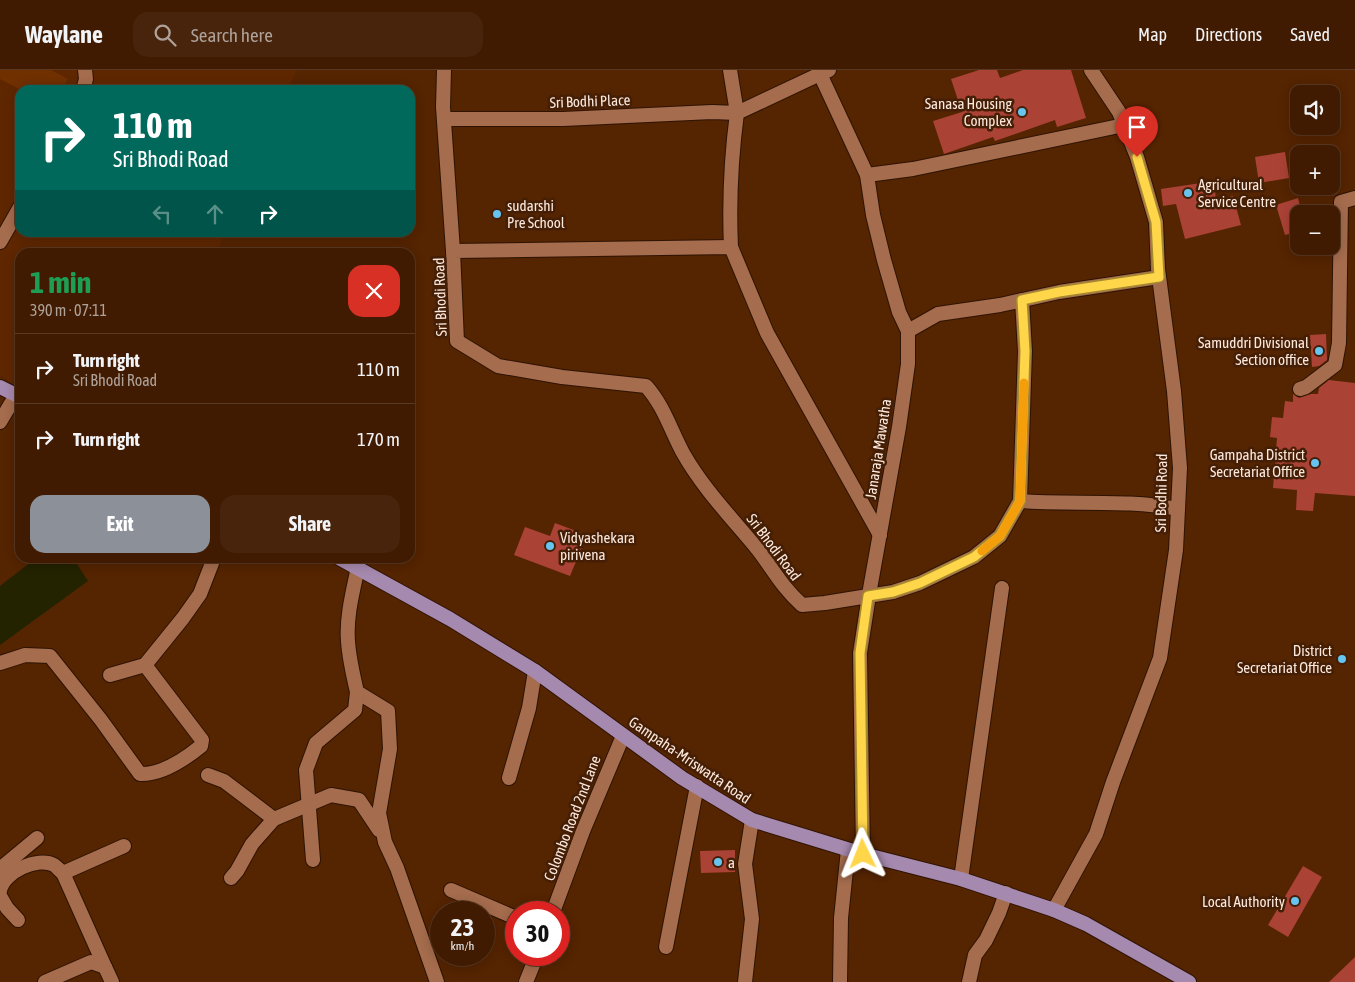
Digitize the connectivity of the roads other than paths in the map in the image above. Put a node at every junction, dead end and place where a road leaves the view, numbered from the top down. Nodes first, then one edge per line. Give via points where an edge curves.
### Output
1 (84, 70) edge
2 (444, 70) edge
3 (730, 70) edge
4 (1091, 70) edge
5 (824, 72) edge
6 (84, 85) edge
7 (737, 114) junction
8 (444, 118) junction
9 (1124, 125) junction
10 (867, 174) junction
11 (1355, 198) edge
12 (15, 216) edge
13 (0, 242) edge
14 (731, 247) junction
15 (453, 250) junction
16 (1159, 277) junction
17 (1022, 300) junction
18 (908, 331) junction
19 (0, 387) edge
20 (1300, 389) dead end
21 (15, 394) edge
22 (15, 400) edge
23 (0, 422) edge
24 (1020, 501) junction
25 (1178, 509) junction
26 (880, 535) junction
27 (212, 563) edge
28 (350, 563) edge
29 (358, 567) junction
30 (1002, 588) dead end
31 (868, 596) junction
32 (0, 663) edge
33 (145, 665) junction
34 (535, 671) junction
35 (110, 675) dead end
36 (357, 692) junction
37 (623, 736) junction
38 (208, 775) dead end
39 (510, 778) dead end
40 (697, 786) junction
41 (309, 804) junction
42 (274, 819) junction
43 (752, 820) junction
44 (384, 837) junction
45 (37, 838) dead end
46 (124, 846) dead end
47 (848, 850) junction
48 (863, 854) junction
49 (313, 860) dead end
50 (0, 869) edge
51 (63, 873) junction
52 (231, 878) dead end
53 (960, 879) junction
54 (451, 890) dead end
55 (0, 891) edge
56 (1006, 893) junction
57 (0, 896) edge
58 (557, 901) edge
59 (1054, 910) junction
60 (505, 913) edge
61 (18, 920) dead end
62 (666, 947) dead end
63 (533, 966) edge
64 (105, 967) junction
65 (45, 982) edge
66 (112, 982) edge
67 (437, 982) edge
68 (526, 982) edge
69 (745, 982) edge
70 (840, 982) edge
71 (970, 982) edge
72 (1190, 982) edge

1 - 6 street
2 - 8 street
3 - 7 street
4 - 9 street, Sri Bodhi Road
5 - 7 street
5 - 10 street, Janaraja Mawatha
7 - 8 street, Sri Bodhi Place via 563,119
7 - 14 street via 732,153
8 - 15 street
9 - 10 street via 913,169
9 - 16 street, Sri Bodhi Road via 1156,222
10 - 18 street, Janaraja Mawatha via 884,260
11 - 20 street via 1341,202 1339,343 1335,365
12 - 13 street
14 - 15 street, Sri Bhodi Road
14 - 26 street via 767,333
15 - 31 street, Sri Bhodi Road via 456,341 498,366 646,386 657,399 700,480 760,552 786,591 802,605
16 - 17 street
16 - 25 street, Sri Bodhi Road via 1174,391 1180,468
17 - 18 street via 938,314
17 - 24 street, Sri Bhodi Road via 1025,351
18 - 26 street, Janaraja Mawatha via 908,364 902,409
19 - 21 main road
22 - 23 street
24 - 25 street via 1150,504
24 - 31 street, Sri Bhodi Road via 1000,536 974,557 920,583
25 - 59 street, Sri Bodhi Road via 1176,550 1160,658 1096,834
26 - 31 street, Janaraja Mawatha
27 - 33 street via 200,594
28 - 29 main road, Gampaha-Mriswatta Road
29 - 34 main road, Gampaha-Mriswatta Road
29 - 36 street via 348,640
30 - 53 street
31 - 48 street, Janaraja Mawatha via 860,653
32 - 33 street via 25,655 50,656 102,720 140,774 161,770 189,755 201,746 202,740
33 - 35 street
34 - 37 main road, Gampaha-Mriswatta Road via 584,704
34 - 39 street via 529,708
36 - 41 street via 355,710 316,743 306,770
36 - 44 street via 388,711 390,749 379,813
37 - 40 main road, Gampaha-Mriswatta Road
37 - 58 street, Colombo Road 2nd Lane via 582,831
38 - 42 street via 224,780
40 - 43 main road, Gampaha-Mriswatta Road
40 - 62 street
41 - 42 street
41 - 44 street via 332,795 358,800
41 - 49 street
42 - 52 street via 252,844
43 - 47 main road, Gampaha-Mriswatta Road
43 - 69 street via 745,864 752,919
44 - 67 street
45 - 50 street
46 - 51 street
47 - 48 main road, Gampaha-Mriswatta Road
47 - 70 street via 840,918
48 - 53 main road, Gampaha-Mriswatta Road
51 - 55 street via 53,864 25,866 3,880
51 - 64 street
53 - 56 main road, Gampaha-Mriswatta Road
54 - 60 street
56 - 59 main road, Gampaha-Mriswatta Road
56 - 71 street via 999,914 975,955
57 - 61 street
59 - 72 main road, Gampaha-Mriswatta Road via 1086,924
63 - 68 street
64 - 65 street via 91,962
64 - 66 street

